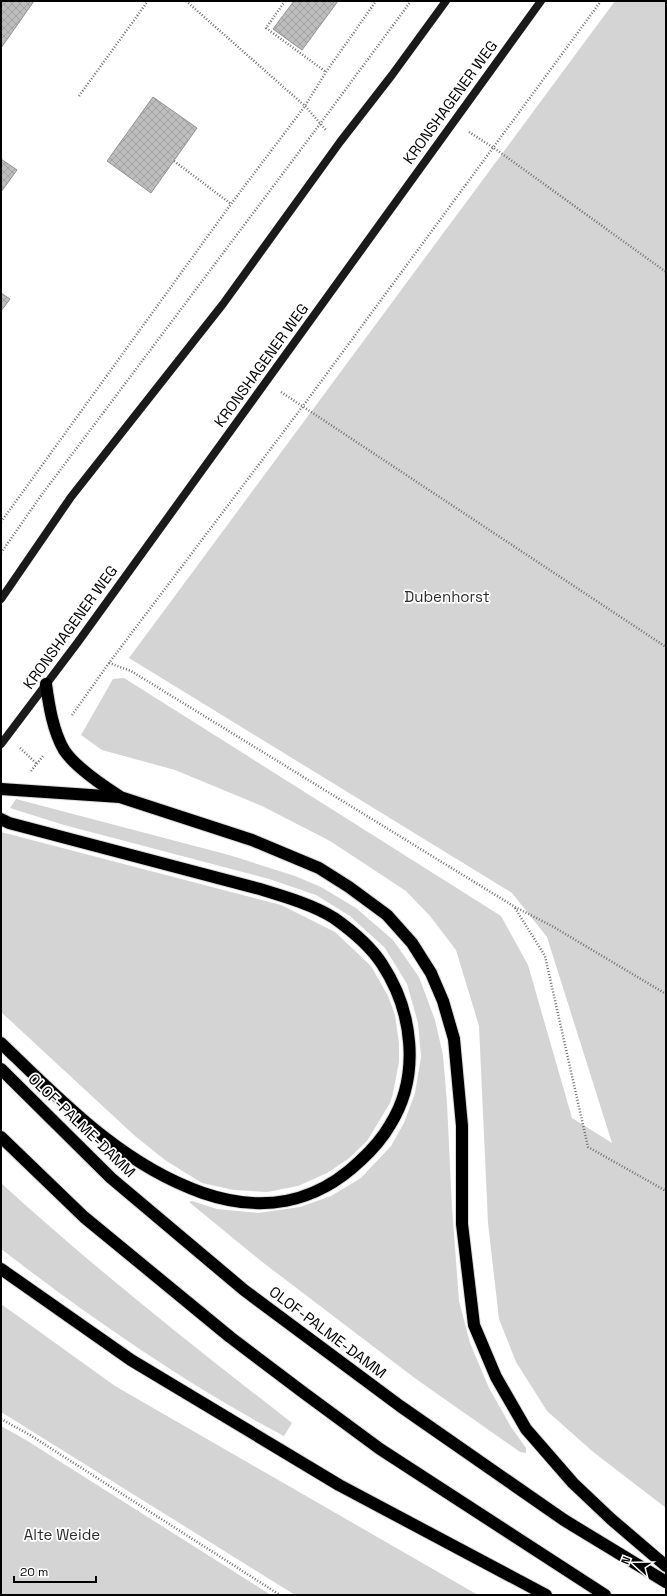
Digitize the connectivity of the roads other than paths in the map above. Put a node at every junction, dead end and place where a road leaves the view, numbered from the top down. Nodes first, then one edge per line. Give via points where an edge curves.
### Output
1 (446, 1) edge
2 (541, 1) edge
3 (1, 599) edge
4 (46, 684) junction
5 (1, 744) edge
6 (1, 789) edge
7 (120, 797) junction
8 (1, 819) edge
9 (1, 1043) edge
10 (1, 1070) edge
11 (1, 1138) edge
12 (1, 1269) edge
13 (666, 1566) edge
14 (666, 1582) edge
15 (546, 1595) edge
16 (605, 1595) edge

1 - 3 main road via 223,304 71,497
2 - 4 main road, KRONSHAGENER WEG
4 - 5 main road, KRONSHAGENER WEG
4 - 7 highway via 51,712 65,750 100,784
6 - 7 highway
7 - 13 highway via 252,840 319,868 387,915 412,943 431,973 443,1001 454,1039 462,1126 462,1224 474,1325 496,1377 526,1429 573,1483
8 - 9 highway via 260,889 297,901 333,917 363,942 382,963 396,989 410,1042 409,1069 404,1094 391,1125 371,1151 346,1175 317,1192 280,1202 243,1202 203,1193 164,1175 119,1149 77,1117
10 - 14 highway, OLOF-PALME-DAMM via 112,1178 244,1290 400,1406 564,1520
11 - 16 highway via 90,1222 230,1337 297,1388 380,1449
12 - 15 highway via 131,1360 332,1481

